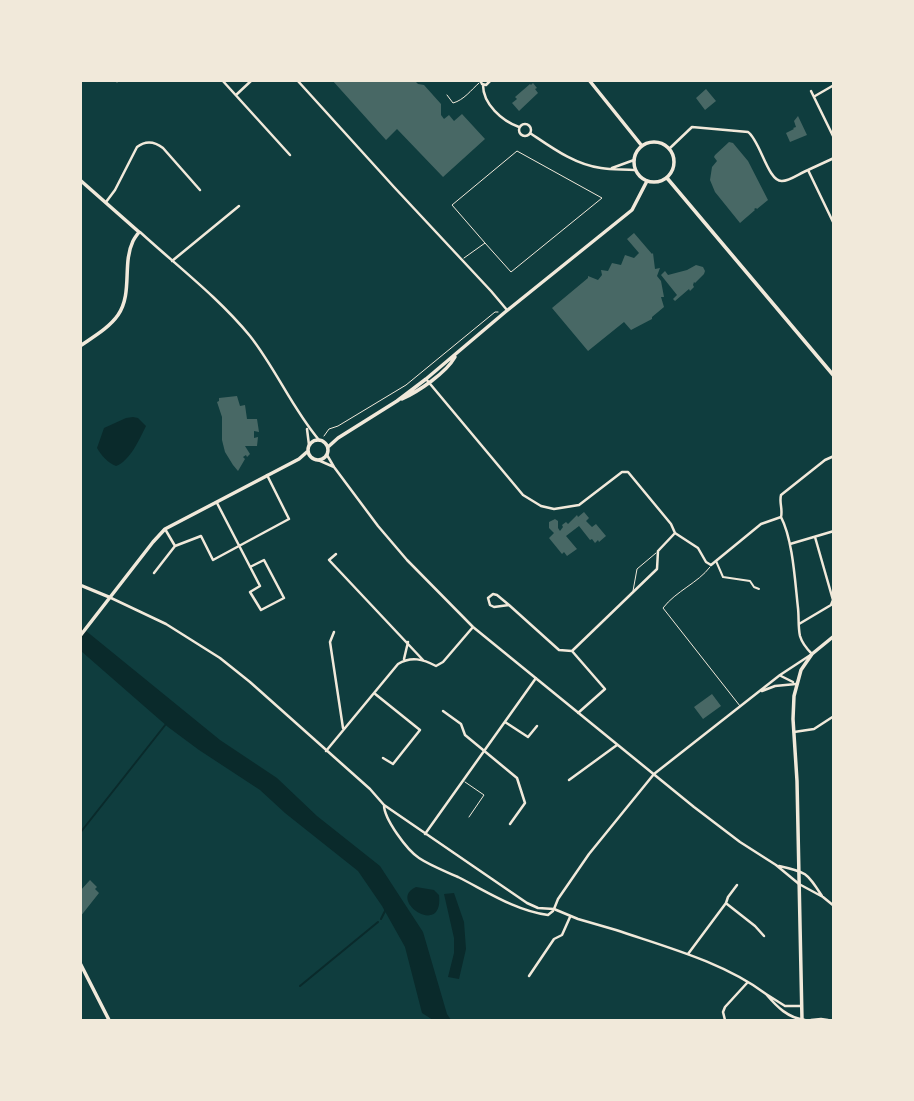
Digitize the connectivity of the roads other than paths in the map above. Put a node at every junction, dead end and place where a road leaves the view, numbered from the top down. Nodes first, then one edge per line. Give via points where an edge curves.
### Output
1 (222, 80) edge
2 (252, 80) edge
3 (297, 80) edge
4 (491, 80) edge
5 (590, 81) edge
6 (481, 82) edge
7 (833, 86) edge
8 (811, 91) dead end
9 (236, 95) junction
10 (447, 95) dead end
11 (814, 97) junction
12 (519, 127) junction
13 (530, 133) junction
14 (834, 138) edge
15 (642, 146) junction
16 (669, 149) junction
17 (290, 155) dead end
18 (834, 159) edge
19 (634, 160) junction
20 (609, 169) junction
21 (635, 170) junction
22 (808, 170) junction
23 (667, 178) junction
24 (80, 180) edge
25 (647, 181) junction
26 (201, 190) dead end
27 (106, 202) junction
28 (239, 206) dead end
29 (834, 223) edge
30 (139, 232) junction
31 (485, 243) junction
32 (463, 260) junction
33 (172, 261) junction
34 (505, 312) junction
35 (80, 346) edge
36 (834, 376) edge
37 (428, 381) junction
38 (307, 426) junction
39 (338, 438) junction
40 (321, 441) junction
41 (309, 444) junction
42 (328, 447) junction
43 (308, 452) junction
44 (327, 455) junction
45 (834, 456) edge
46 (311, 457) junction
47 (299, 459) junction
48 (318, 460) junction
49 (334, 467) junction
50 (267, 475) junction
51 (217, 503) junction
52 (781, 517) junction
53 (164, 529) junction
54 (834, 531) edge
55 (675, 533) junction
56 (815, 537) junction
57 (789, 544) junction
58 (175, 546) junction
59 (239, 546) junction
60 (658, 551) junction
61 (336, 554) dead end
62 (716, 561) junction
63 (711, 565) junction
64 (250, 567) junction
65 (154, 573) dead end
66 (80, 585) edge
67 (759, 589) dead end
68 (633, 592) junction
69 (109, 597) junction
70 (509, 605) junction
71 (799, 624) junction
72 (473, 627) junction
73 (334, 632) dead end
74 (80, 636) edge
75 (834, 636) edge
76 (408, 642) junction
77 (572, 651) junction
78 (812, 654) junction
79 (404, 660) junction
80 (423, 660) junction
81 (780, 675) junction
82 (536, 678) junction
83 (796, 684) junction
84 (374, 693) junction
85 (755, 695) junction
86 (740, 708) junction
87 (443, 711) dead end
88 (578, 713) junction
89 (834, 716) edge
90 (505, 721) junction
91 (537, 726) dead end
92 (343, 730) junction
93 (794, 732) junction
94 (617, 745) junction
95 (326, 751) junction
96 (484, 751) junction
97 (383, 758) dead end
98 (654, 774) junction
99 (569, 780) dead end
100 (464, 781) junction
101 (384, 804) junction
102 (469, 817) dead end
103 (510, 824) dead end
104 (425, 834) junction
105 (776, 865) junction
106 (797, 870) junction
107 (799, 884) junction
108 (737, 885) dead end
109 (823, 897) junction
110 (726, 903) junction
111 (834, 906) edge
112 (554, 909) junction
113 (570, 917) junction
114 (764, 936) dead end
115 (687, 955) junction
116 (80, 963) edge
117 (529, 976) dead end
118 (747, 983) junction
119 (766, 994) junction
120 (802, 1006) junction
121 (110, 1020) edge
122 (725, 1020) edge
123 (804, 1020) edge
124 (811, 1020) edge
125 (828, 1020) edge

1 - 9 street
2 - 9 street
3 - 32 street
4 - 6 street via 488,85
5 - 15 street
6 - 10 lane via 456,103
6 - 12 street via 483,94 502,119
7 - 11 street
8 - 11 street
9 - 17 street
11 - 14 street
12 - 13 street via 523,136
12 - 13 street via 528,125
13 - 20 street via 578,161
15 - 16 street via 658,143
15 - 19 street
16 - 22 street via 692,127 748,132 777,180
16 - 23 street via 674,165
18 - 22 street
19 - 20 street
19 - 21 street
20 - 21 street
21 - 25 street
22 - 29 street
23 - 25 street
23 - 36 street
24 - 27 street
25 - 34 street via 632,211
26 - 27 street via 163,148 142,143
27 - 30 street
28 - 33 street
30 - 33 street
30 - 35 street via 133,241 125,301 118,315
31 - 31 lane via 511,272 602,198 517,151 452,205
31 - 32 lane
32 - 34 street
33 - 38 street via 234,317 264,355
34 - 37 street
37 - 39 street
37 - 55 street via 531,500 554,509 579,505 626,471
38 - 40 street
38 - 41 street
39 - 40 street
39 - 42 street
40 - 41 street
40 - 42 street
41 - 43 street
42 - 44 street
43 - 46 street
43 - 47 street
44 - 48 street
44 - 49 street
45 - 52 street via 781,495
46 - 47 street
46 - 48 street
47 - 50 street
48 - 49 street
49 - 72 street via 392,543
50 - 51 street
50 - 59 street via 289,519
51 - 53 street
51 - 59 street
52 - 57 street
52 - 62 street via 761,524
53 - 58 street
53 - 69 street
54 - 56 street
55 - 60 street
55 - 63 street via 698,548
56 - 57 street
56 - 71 street via 833,600 831,606
57 - 71 street
58 - 59 street via 201,536 213,560
58 - 65 street
59 - 64 street
60 - 68 street via 657,569
60 - 68 lane via 636,569
61 - 76 street via 329,560
62 - 63 street
62 - 67 street via 723,578 750,581
63 - 86 lane via 663,608
64 - 64 street via 264,560 284,597 261,610 250,592 260,586
66 - 69 street
68 - 77 street
69 - 74 street
69 - 95 street via 166,624 220,658
70 - 70 street via 497,595 488,598 494,607
70 - 77 street via 559,650
71 - 78 street via 802,640
72 - 80 street via 443,662 436,666
72 - 82 street
73 - 92 street via 330,642
75 - 78 street
76 - 79 street
76 - 80 street
77 - 88 street via 605,689
78 - 81 street
78 - 83 street
79 - 80 street
79 - 84 street
81 - 83 street
81 - 85 street
82 - 88 street
82 - 90 street
83 - 85 street via 775,686
83 - 93 street
84 - 92 street
84 - 97 street via 420,730 393,764
85 - 86 street
86 - 98 street
87 - 96 street
88 - 94 street
89 - 93 street via 814,729
90 - 91 street via 528,737
90 - 96 street
92 - 95 street
93 - 106 street
94 - 98 street
94 - 99 street
95 - 101 street
96 - 100 street
96 - 103 street via 517,778 525,803
98 - 105 street
98 - 112 street via 589,854
100 - 102 lane via 484,795
100 - 104 street
101 - 104 street
101 - 112 street via 400,838 417,857 517,906 548,915
104 - 112 street via 527,903
105 - 106 street
105 - 107 street
106 - 107 street
106 - 109 street via 809,876
107 - 109 street
107 - 120 street
108 - 110 street
109 - 111 street
110 - 114 street
110 - 115 street
112 - 113 street
113 - 115 street
113 - 117 street via 562,935 554,939
115 - 118 street
116 - 121 street
118 - 119 street
118 - 122 street via 725,1007
119 - 120 street via 785,1006
119 - 123 street via 781,1011
120 - 123 street
124 - 125 street

